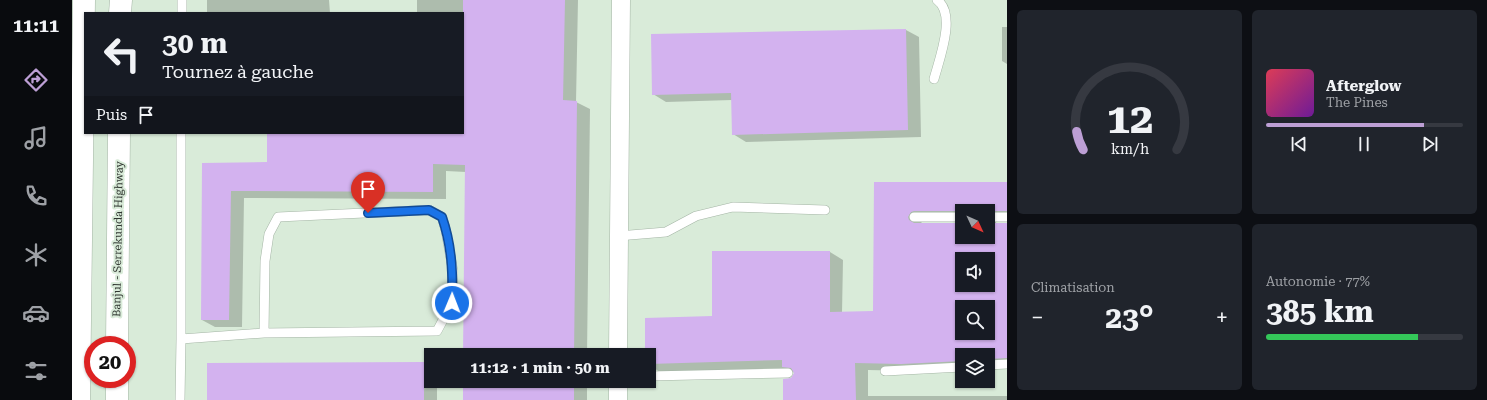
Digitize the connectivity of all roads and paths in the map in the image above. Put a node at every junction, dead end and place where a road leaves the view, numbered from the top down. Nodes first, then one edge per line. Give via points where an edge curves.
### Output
1 (84, 0) edge
2 (121, 0) edge
3 (182, 0) edge
4 (621, 0) edge
5 (937, 0) edge
6 (120, 12) edge
7 (182, 12) edge
8 (934, 79) dead end
9 (119, 134) edge
10 (181, 134) edge
11 (825, 210) dead end
12 (914, 217) dead end
13 (955, 217) edge
14 (995, 217) edge
15 (1007, 217) edge
16 (618, 236) junction
17 (264, 332) junction
18 (117, 336) edge
19 (181, 339) junction
20 (618, 348) edge
21 (1007, 364) edge
22 (995, 365) edge
23 (955, 367) edge
24 (886, 371) dead end
25 (788, 373) dead end
26 (656, 376) edge
27 (117, 388) edge
28 (618, 388) edge
29 (79, 400) edge
30 (117, 400) edge
31 (180, 400) edge
32 (618, 400) edge

1 - 29 highway
2 - 6 highway
3 - 7 lane
4 - 16 street
5 - 8 lane via 946,13 946,36
9 - 18 highway, Banjul - Serrekunda Highway
10 - 19 lane
11 - 16 lane via 733,207 696,216 666,232
12 - 13 lane
14 - 15 lane
16 - 20 street
17 - 17 lane via 437,331 452,303 453,270 442,217 429,210 278,218 269,234 265,261
17 - 19 lane
19 - 31 lane
21 - 22 lane
23 - 24 lane
25 - 26 lane
27 - 30 highway
28 - 32 street

